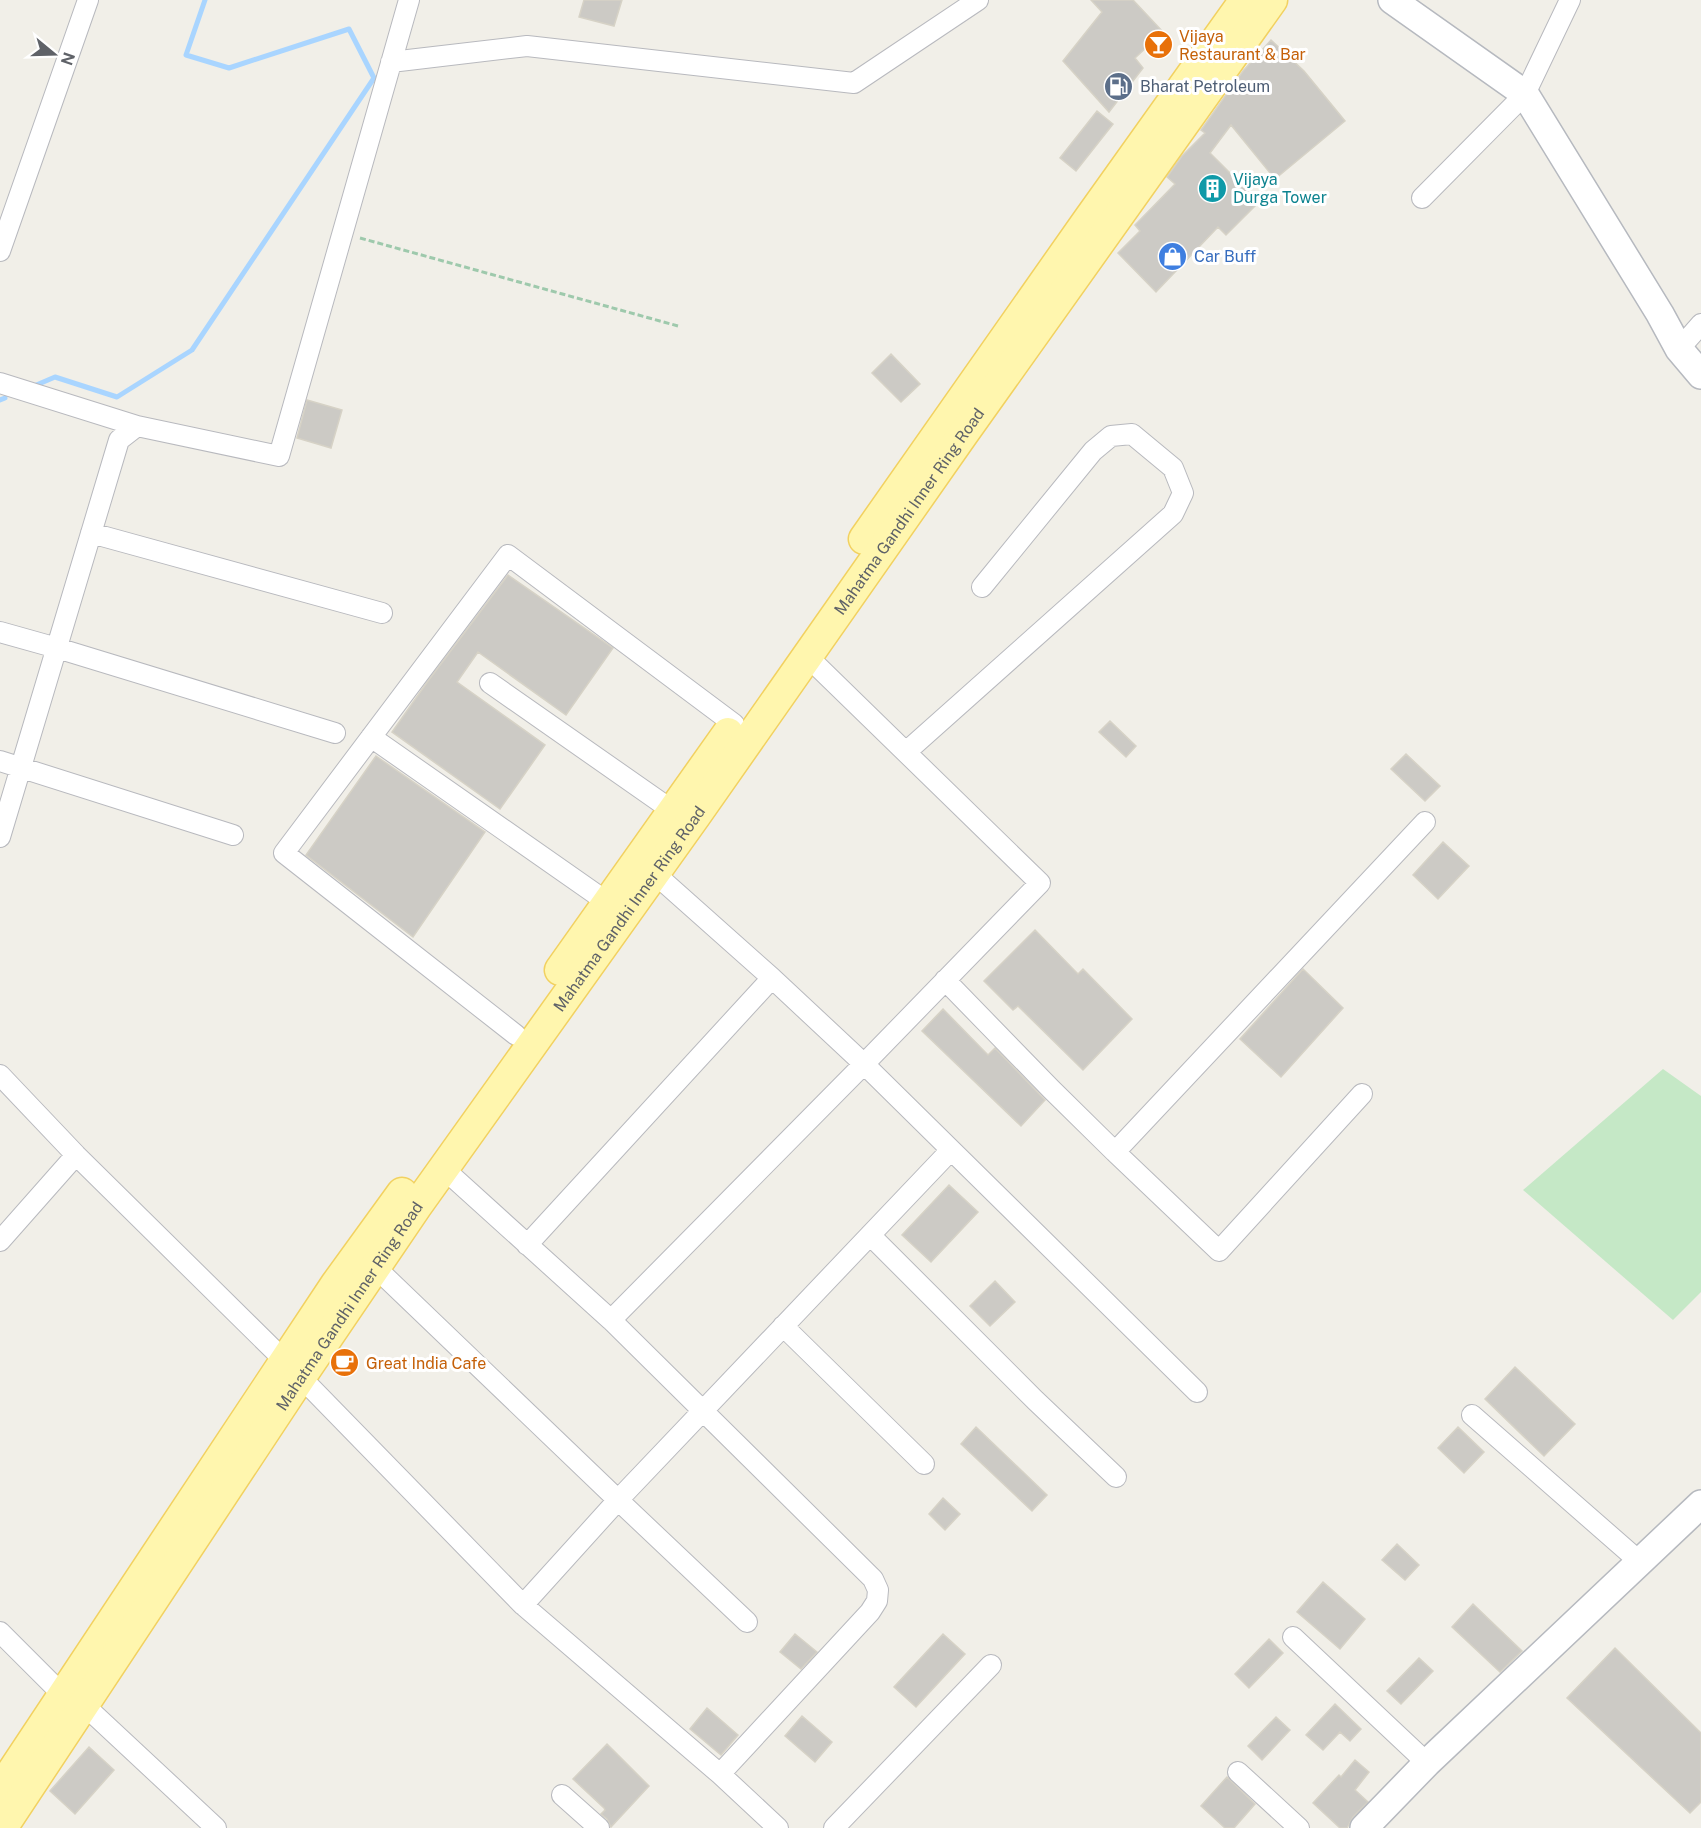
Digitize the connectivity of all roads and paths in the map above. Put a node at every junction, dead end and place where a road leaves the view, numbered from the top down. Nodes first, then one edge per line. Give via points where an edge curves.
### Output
1 (88, 0) edge
2 (409, 0) edge
3 (978, 0) edge
4 (1245, 0) edge
5 (1272, 0) edge
6 (1392, 0) edge
7 (1570, 0) edge
8 (391, 62) junction
9 (1525, 94) junction
10 (1422, 198) dead end
11 (344, 234) junction
12 (0, 250) edge
13 (1701, 324) edge
14 (678, 326) dead end
15 (1679, 349) junction
16 (1701, 375) edge
17 (0, 383) edge
18 (137, 426) junction
19 (91, 533) junction
20 (982, 587) dead end
21 (382, 613) dead end
22 (0, 632) edge
23 (57, 648) junction
24 (807, 656) junction
25 (490, 683) dead end
26 (734, 724) junction
27 (335, 733) dead end
28 (371, 738) junction
29 (906, 752) junction
30 (0, 761) edge
31 (21, 767) junction
32 (673, 810) junction
33 (1425, 822) dead end
34 (233, 835) dead end
35 (0, 837) edge
36 (654, 873) junction
37 (608, 902) junction
38 (772, 978) junction
39 (945, 980) junction
40 (516, 1035) junction
41 (864, 1064) junction
42 (0, 1075) edge
43 (1362, 1094) dead end
44 (951, 1150) junction
45 (1115, 1152) junction
46 (76, 1155) junction
47 (444, 1169) junction
48 (870, 1235) junction
49 (0, 1241) edge
50 (527, 1245) junction
51 (375, 1267) junction
52 (611, 1320) junction
53 (783, 1326) junction
54 (292, 1370) junction
55 (1197, 1392) dead end
56 (702, 1411) junction
57 (1472, 1415) dead end
58 (924, 1464) dead end
59 (1116, 1477) dead end
60 (618, 1500) junction
61 (1701, 1504) edge
62 (1640, 1562) junction
63 (523, 1605) junction
64 (747, 1622) dead end
65 (0, 1632) edge
66 (1293, 1637) dead end
67 (991, 1665) dead end
68 (73, 1700) junction
69 (1426, 1762) junction
70 (1238, 1772) dead end
71 (720, 1774) junction
72 (0, 1790) edge
73 (562, 1795) dead end
74 (2, 1828) edge
75 (216, 1828) edge
76 (599, 1828) edge
77 (777, 1828) edge
78 (834, 1828) edge
79 (1299, 1828) edge
80 (1364, 1828) edge

1 - 12 street
2 - 8 street
3 - 8 street via 854,83 527,46
4 - 26 main road, Mahatma Gandhi Inner Ring Road
5 - 24 main road, Mahatma Gandhi Inner Ring Road
6 - 9 main road
7 - 9 street
8 - 11 street
9 - 10 street
9 - 15 main road
11 - 14 path
11 - 18 street via 279,456
13 - 15 street
15 - 16 main road
17 - 18 street
18 - 19 street via 119,440
19 - 21 street
19 - 23 street
20 - 29 street via 1093,451 1111,436 1132,434 1173,468 1183,493 1173,514
22 - 23 street
23 - 27 street
23 - 31 street
24 - 29 street
24 - 36 main road, Mahatma Gandhi Inner Ring Road
25 - 32 street
26 - 28 street via 508,555
26 - 32 main road, Mahatma Gandhi Inner Ring Road
28 - 37 street
28 - 40 street via 284,853
29 - 39 street via 1040,883
30 - 31 street
31 - 34 street
31 - 35 street
32 - 37 main road, Mahatma Gandhi Inner Ring Road
33 - 45 street
36 - 38 street
36 - 47 main road, Mahatma Gandhi Inner Ring Road
37 - 40 main road, Mahatma Gandhi Inner Ring Road
38 - 41 street
38 - 50 street
39 - 41 street
39 - 45 street
40 - 54 main road, Mahatma Gandhi Inner Ring Road via 336,1284
41 - 44 street
41 - 52 street
42 - 46 street
43 - 45 street via 1219,1251
44 - 48 street
44 - 55 street
46 - 49 street
46 - 54 street
47 - 50 street
47 - 51 main road, Mahatma Gandhi Inner Ring Road
48 - 53 street
48 - 59 street
50 - 52 street
51 - 54 main road, Mahatma Gandhi Inner Ring Road
51 - 60 street
52 - 56 street
53 - 56 street
53 - 58 street
54 - 63 street
54 - 68 main road, Mahatma Gandhi Inner Ring Road
56 - 60 street
56 - 71 street via 844,1549 873,1579 878,1590 878,1602 870,1612
57 - 62 street
60 - 63 street
60 - 64 street
61 - 62 main road
62 - 69 main road
63 - 71 street
65 - 68 street
66 - 69 street
67 - 78 street
68 - 72 main road, Mahatma Gandhi Inner Ring Road
68 - 74 main road, Mahatma Gandhi Inner Ring Road
68 - 75 street
69 - 80 main road
70 - 79 street
71 - 77 street
73 - 76 street

